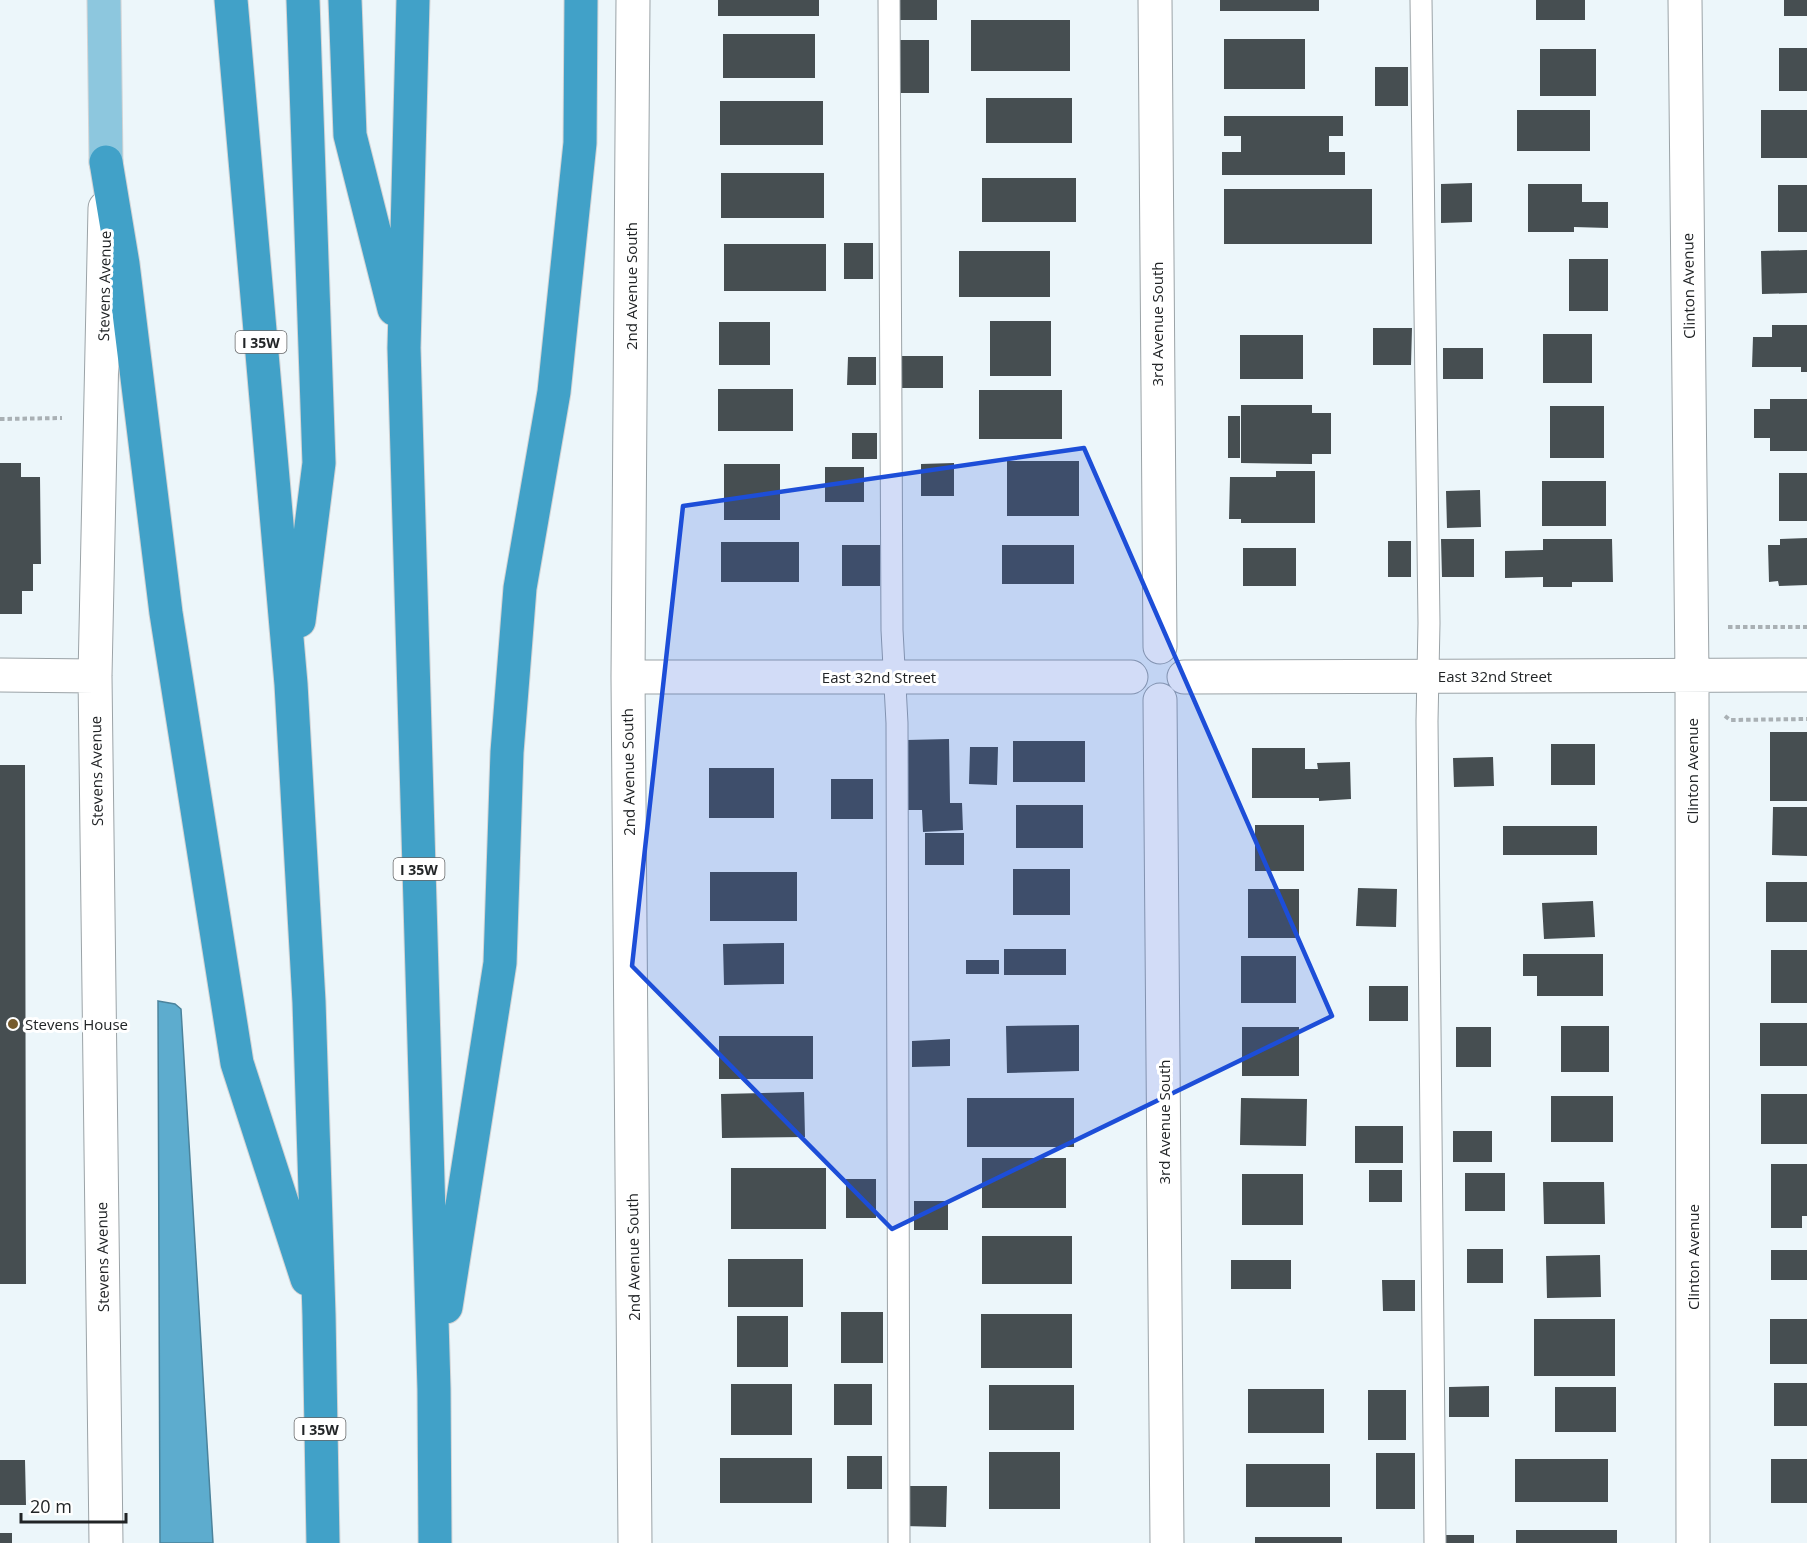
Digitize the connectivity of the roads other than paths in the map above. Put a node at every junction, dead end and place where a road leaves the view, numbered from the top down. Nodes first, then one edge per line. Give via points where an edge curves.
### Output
1 (104, 0) edge
2 (231, 0) edge
3 (303, 0) edge
4 (345, 0) edge
5 (413, 0) edge
6 (581, 0) edge
7 (633, 0) edge
8 (889, 0) edge
9 (1155, 0) edge
10 (1421, 0) edge
11 (1685, 0) edge
12 (106, 162) junction
13 (404, 348) junction
14 (1160, 647) junction
15 (0, 675) edge
16 (1807, 675) edge
17 (95, 676) junction
18 (1692, 676) junction
19 (628, 677) junction
20 (894, 677) junction
21 (1131, 677) junction
22 (1184, 677) junction
23 (1427, 677) junction
24 (291, 684) junction
25 (1160, 700) junction
26 (319, 1315) junction
27 (434, 1389) junction
28 (106, 1543) edge
29 (323, 1543) edge
30 (435, 1543) edge
31 (635, 1543) edge
32 (899, 1543) edge
33 (1167, 1543) edge
34 (1435, 1543) edge
35 (1693, 1543) edge

1 - 12 main road, Stevens Avenue
2 - 24 highway, I 35W
3 - 24 highway via 319,463
4 - 13 highway via 350,135
5 - 13 highway, I 35W
6 - 27 highway via 580,143 554,392 520,588 507,752 500,963
7 - 19 street, 2nd Avenue South
8 - 20 lane
9 - 14 street, 3rd Avenue South
10 - 23 lane via 1430,623
11 - 18 street, Clinton Avenue
12 - 17 street, Stevens Avenue
12 - 26 highway via 123,264 166,613 237,1063
13 - 27 highway, I 35W
14 - 21 street via 1138,655
14 - 22 street via 1181,660
15 - 17 street
16 - 18 street, East 32nd Street
17 - 28 street, Stevens Avenue
18 - 23 street, East 32nd Street
18 - 35 street, Clinton Avenue
19 - 20 street, East 32nd Street
19 - 31 street, 2nd Avenue South
20 - 21 street, East 32nd Street
20 - 32 lane
21 - 25 street via 1138,692
22 - 23 street, East 32nd Street
22 - 25 street via 1176,693
23 - 34 lane
24 - 26 highway, I 35W via 309,1002
25 - 33 street, 3rd Avenue South
26 - 29 highway, I 35W
27 - 30 highway, I 35W

